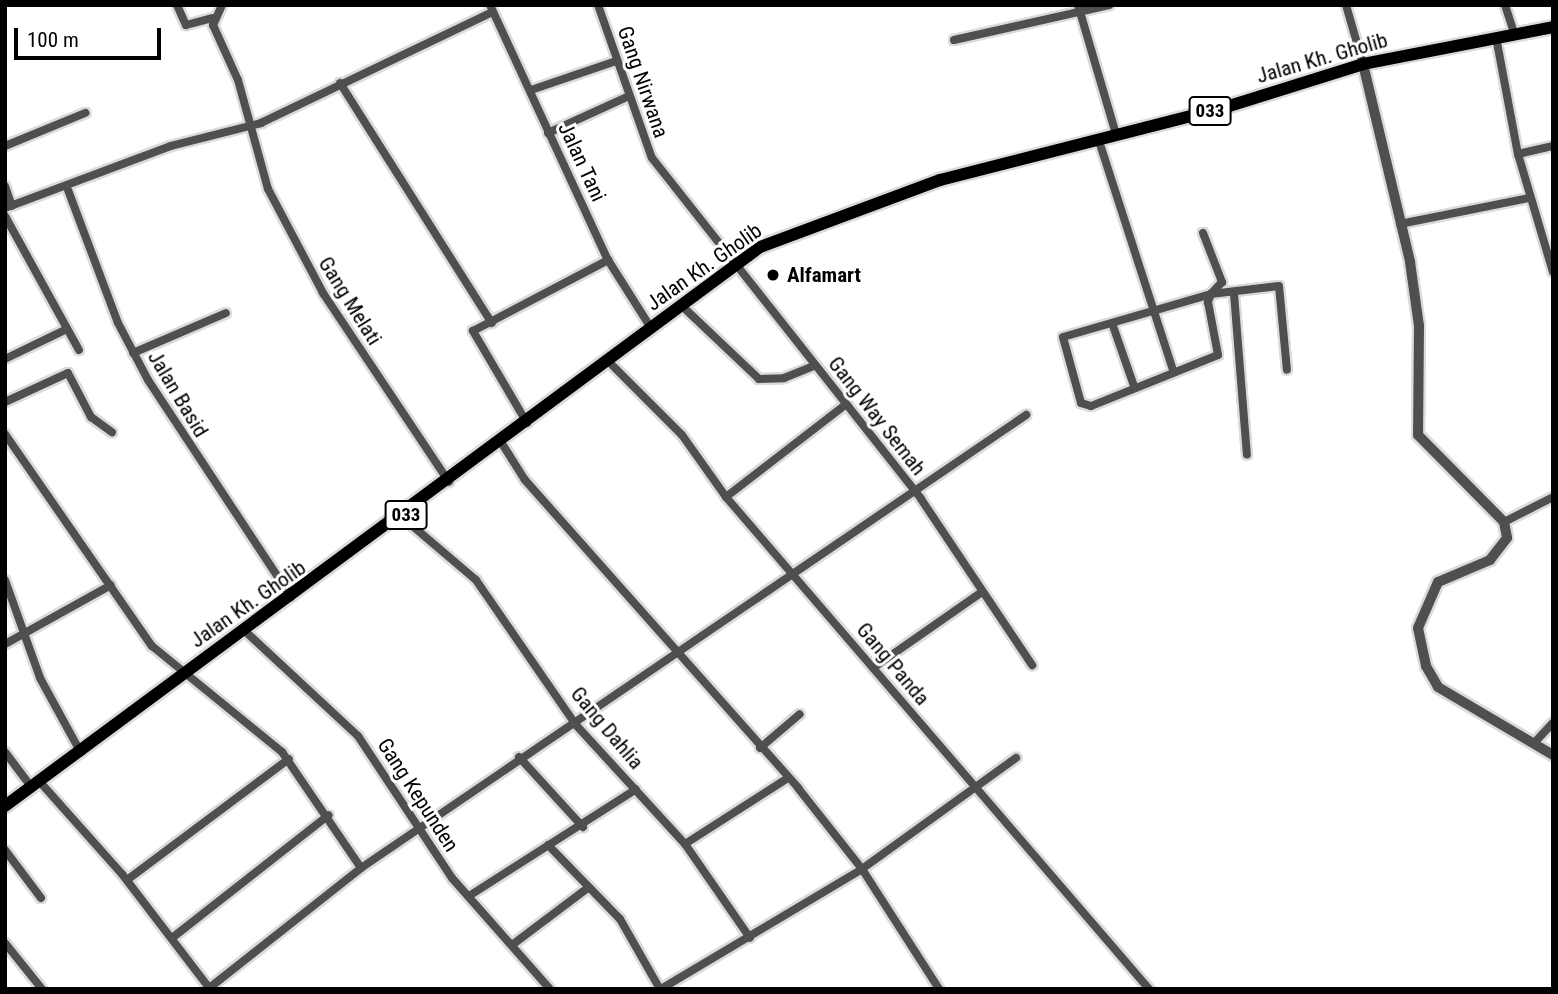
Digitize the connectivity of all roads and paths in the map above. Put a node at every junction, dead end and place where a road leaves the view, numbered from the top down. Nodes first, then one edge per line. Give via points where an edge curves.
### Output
1 (177, 5) edge
2 (222, 5) edge
3 (598, 5) edge
4 (1109, 5) edge
5 (1346, 5) edge
6 (1505, 5) edge
7 (492, 8) edge
8 (1079, 9) edge
9 (212, 18) junction
10 (1553, 27) edge
11 (1514, 32) junction
12 (1496, 37) junction
13 (954, 40) dead end
14 (616, 61) junction
15 (1363, 64) junction
16 (340, 83) junction
17 (531, 90) junction
18 (627, 97) junction
19 (85, 113) dead end
20 (250, 124) junction
21 (548, 133) junction
22 (1116, 134) junction
23 (1098, 141) junction
24 (5, 146) edge
25 (1553, 146) edge
26 (1518, 154) junction
27 (5, 186) edge
28 (68, 190) junction
29 (1529, 198) junction
30 (9, 207) edge
31 (5, 216) edge
32 (1400, 224) junction
33 (1203, 233) dead end
34 (608, 260) junction
35 (734, 269) junction
36 (1553, 272) edge
37 (1211, 294) junction
38 (1234, 294) junction
39 (682, 306) junction
40 (226, 313) dead end
41 (1155, 314) junction
42 (492, 323) junction
43 (1112, 323) junction
44 (651, 328) junction
45 (67, 329) junction
46 (79, 350) dead end
47 (133, 353) junction
48 (5, 359) edge
49 (609, 362) junction
50 (814, 366) junction
51 (1173, 370) junction
52 (1287, 370) dead end
53 (1134, 386) junction
54 (5, 402) edge
55 (845, 405) junction
56 (1026, 415) dead end
57 (527, 423) junction
58 (112, 432) dead end
59 (5, 434) edge
60 (501, 442) junction
61 (1247, 454) dead end
62 (449, 482) junction
63 (913, 490) junction
64 (1553, 496) edge
65 (726, 497) junction
66 (402, 517) junction
67 (1504, 522) junction
68 (793, 573) junction
69 (5, 580) edge
70 (111, 585) junction
71 (982, 592) junction
72 (291, 597) junction
73 (22, 632) junction
74 (246, 632) junction
75 (5, 644) edge
76 (683, 653) junction
77 (1032, 665) dead end
78 (873, 668) junction
79 (183, 674) junction
80 (800, 714) dead end
81 (1553, 723) edge
82 (576, 725) junction
83 (1535, 742) junction
84 (760, 748) junction
85 (5, 752) edge
86 (81, 754) junction
87 (1553, 755) edge
88 (519, 757) junction
89 (1016, 758) dead end
90 (289, 759) junction
91 (788, 778) junction
92 (33, 781) junction
93 (972, 788) junction
94 (636, 789) junction
95 (5, 806) edge
96 (329, 815) junction
97 (583, 827) junction
98 (418, 832) junction
99 (685, 844) junction
100 (548, 845) junction
101 (5, 850) edge
102 (361, 868) junction
103 (862, 869) junction
104 (127, 880) junction
105 (589, 887) junction
106 (469, 896) junction
107 (41, 898) dead end
108 (172, 938) junction
109 (750, 938) junction
110 (5, 943) edge
111 (512, 945) junction
112 (209, 988) edge
113 (42, 989) edge
114 (550, 989) edge
115 (660, 989) edge
116 (939, 989) edge
117 (1149, 989) edge

1 - 9 street via 186,25
2 - 9 street
3 - 14 street, Gang Nirwana
4 - 8 street
5 - 15 street
6 - 11 street
7 - 16 street
7 - 17 street, Jalan Tani
8 - 13 street
8 - 22 street
9 - 20 street, Gang Melati
10 - 11 main road, Jalan Kh. Gholib / 033
11 - 12 main road, Jalan Kh. Gholib / 033
12 - 15 main road, Jalan Kh. Gholib / 033
12 - 26 street
14 - 17 street
14 - 18 street, Gang Nirwana
15 - 22 main road, Jalan Kh. Gholib / 033
15 - 32 street
16 - 20 street
16 - 42 street
17 - 21 street, Jalan Tani
18 - 21 street
18 - 35 street, Gang Nirwana via 652,159
19 - 24 street
20 - 28 street via 171,146
20 - 62 street, Gang Melati via 268,189 300,254
21 - 34 street, Jalan Tani
22 - 23 main road, Jalan Kh. Gholib / 033
23 - 35 main road, Jalan Kh. Gholib / 033 via 940,180 760,247
23 - 41 street
25 - 26 street
26 - 29 street
27 - 30 street
28 - 30 street
28 - 47 street, Jalan Basid
29 - 32 street
29 - 36 street
31 - 45 street
32 - 67 street via 1419,326 1418,435
33 - 37 street via 1222,282
34 - 42 street
34 - 44 street, Jalan Tani
35 - 39 main road, Jalan Kh. Gholib / 033
35 - 50 street, Gang Way Semah
37 - 38 street
37 - 41 street
37 - 51 street via 1218,355
38 - 52 street via 1279,286
38 - 61 street
39 - 44 main road, Jalan Kh. Gholib / 033
39 - 50 street via 759,379 784,378
40 - 47 street
41 - 43 street
41 - 51 street
42 - 57 street via 474,331
43 - 53 street
43 - 53 street via 1063,337 1063,353 1084,406
44 - 49 main road, Jalan Kh. Gholib / 033
45 - 46 street
45 - 48 street
47 - 72 street, Jalan Basid via 183,439
49 - 57 main road, Jalan Kh. Gholib / 033
49 - 65 street, Gang Panda via 682,435
50 - 55 street, Gang Way Semah
51 - 53 street
54 - 58 street via 68,373 91,417
55 - 63 street, Gang Way Semah
55 - 65 street
56 - 63 street
57 - 60 main road, Jalan Kh. Gholib / 033
59 - 70 street
60 - 62 main road, Jalan Kh. Gholib / 033
60 - 76 street via 525,480
62 - 66 main road, Jalan Kh. Gholib / 033
63 - 68 street
63 - 71 street, Gang Way Semah
64 - 67 street
65 - 68 street, Gang Panda
66 - 72 main road, Jalan Kh. Gholib / 033
66 - 82 street, Gang Dahlia via 476,580
67 - 83 street via 1502,550 1437,582 1418,628 1438,687
68 - 76 street
68 - 78 street, Gang Panda
69 - 73 street
70 - 73 street
70 - 79 street via 152,646
71 - 77 street, Gang Way Semah
71 - 78 street
72 - 74 main road, Jalan Kh. Gholib / 033
73 - 75 street
73 - 86 street
74 - 79 main road, Jalan Kh. Gholib / 033
74 - 98 street, Gang Kepunden via 358,736
76 - 82 street
76 - 84 street
78 - 93 street, Gang Panda
79 - 86 main road, Jalan Kh. Gholib / 033
79 - 90 street
80 - 84 street
81 - 83 street
82 - 88 street
82 - 94 street, Gang Dahlia
83 - 87 street
84 - 91 street
85 - 92 street
86 - 92 main road, Jalan Kh. Gholib / 033
88 - 97 street
88 - 98 street
89 - 93 street
90 - 96 street
90 - 104 street
91 - 99 street
91 - 103 street
92 - 95 main road, Jalan Kh. Gholib / 033
92 - 104 street
93 - 103 street
93 - 117 street, Gang Panda
94 - 97 street
94 - 99 street, Gang Dahlia
96 - 102 street
96 - 108 street
97 - 100 street
98 - 102 street
98 - 106 street, Gang Kepunden
99 - 109 street, Gang Dahlia
100 - 105 street
100 - 106 street
101 - 107 street
102 - 112 street
103 - 109 street
103 - 116 street
104 - 108 street
105 - 111 street
105 - 115 street via 640,946
106 - 111 street, Gang Kepunden
108 - 112 street
109 - 115 street
110 - 113 street
111 - 114 street, Gang Kepunden

